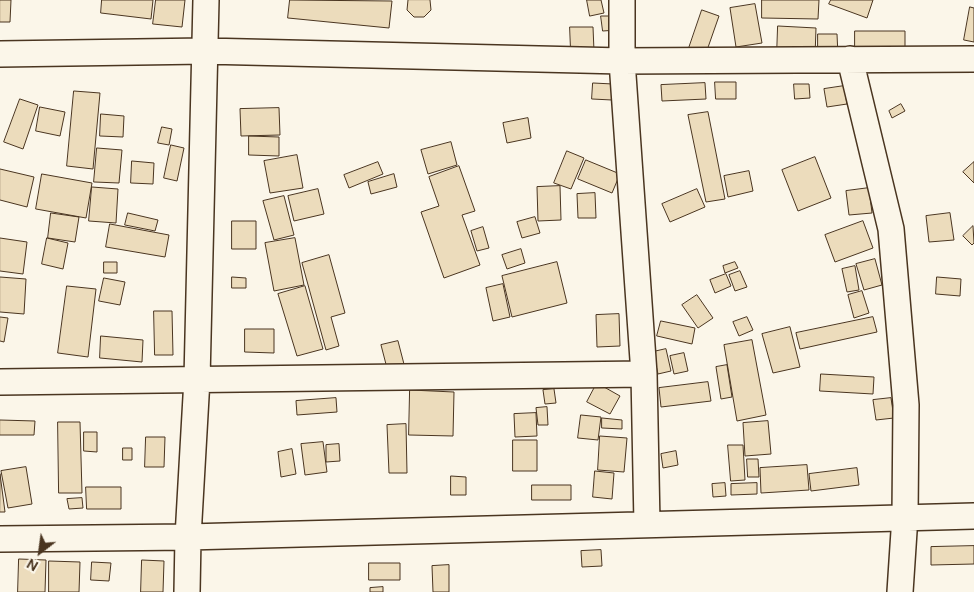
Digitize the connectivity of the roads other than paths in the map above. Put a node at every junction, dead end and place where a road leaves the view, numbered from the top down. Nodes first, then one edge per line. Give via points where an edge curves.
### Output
1 (206, 0) edge
2 (622, 0) edge
3 (205, 51) junction
4 (0, 54) edge
5 (850, 59) junction
6 (974, 59) edge
7 (622, 61) junction
8 (644, 374) junction
9 (197, 380) junction
10 (0, 382) edge
11 (905, 516) junction
12 (974, 516) edge
13 (647, 524) junction
14 (188, 537) junction
15 (0, 539) edge
16 (187, 592) edge
17 (900, 592) edge

1 - 3 street
2 - 7 street
3 - 4 street
3 - 7 street
3 - 9 street
5 - 6 street
5 - 7 street
5 - 11 street via 891,229 906,405
7 - 8 street
8 - 9 street
8 - 13 street
9 - 10 street
9 - 14 street
11 - 12 street
11 - 13 street
11 - 17 street
13 - 14 street
14 - 15 street
14 - 16 street

